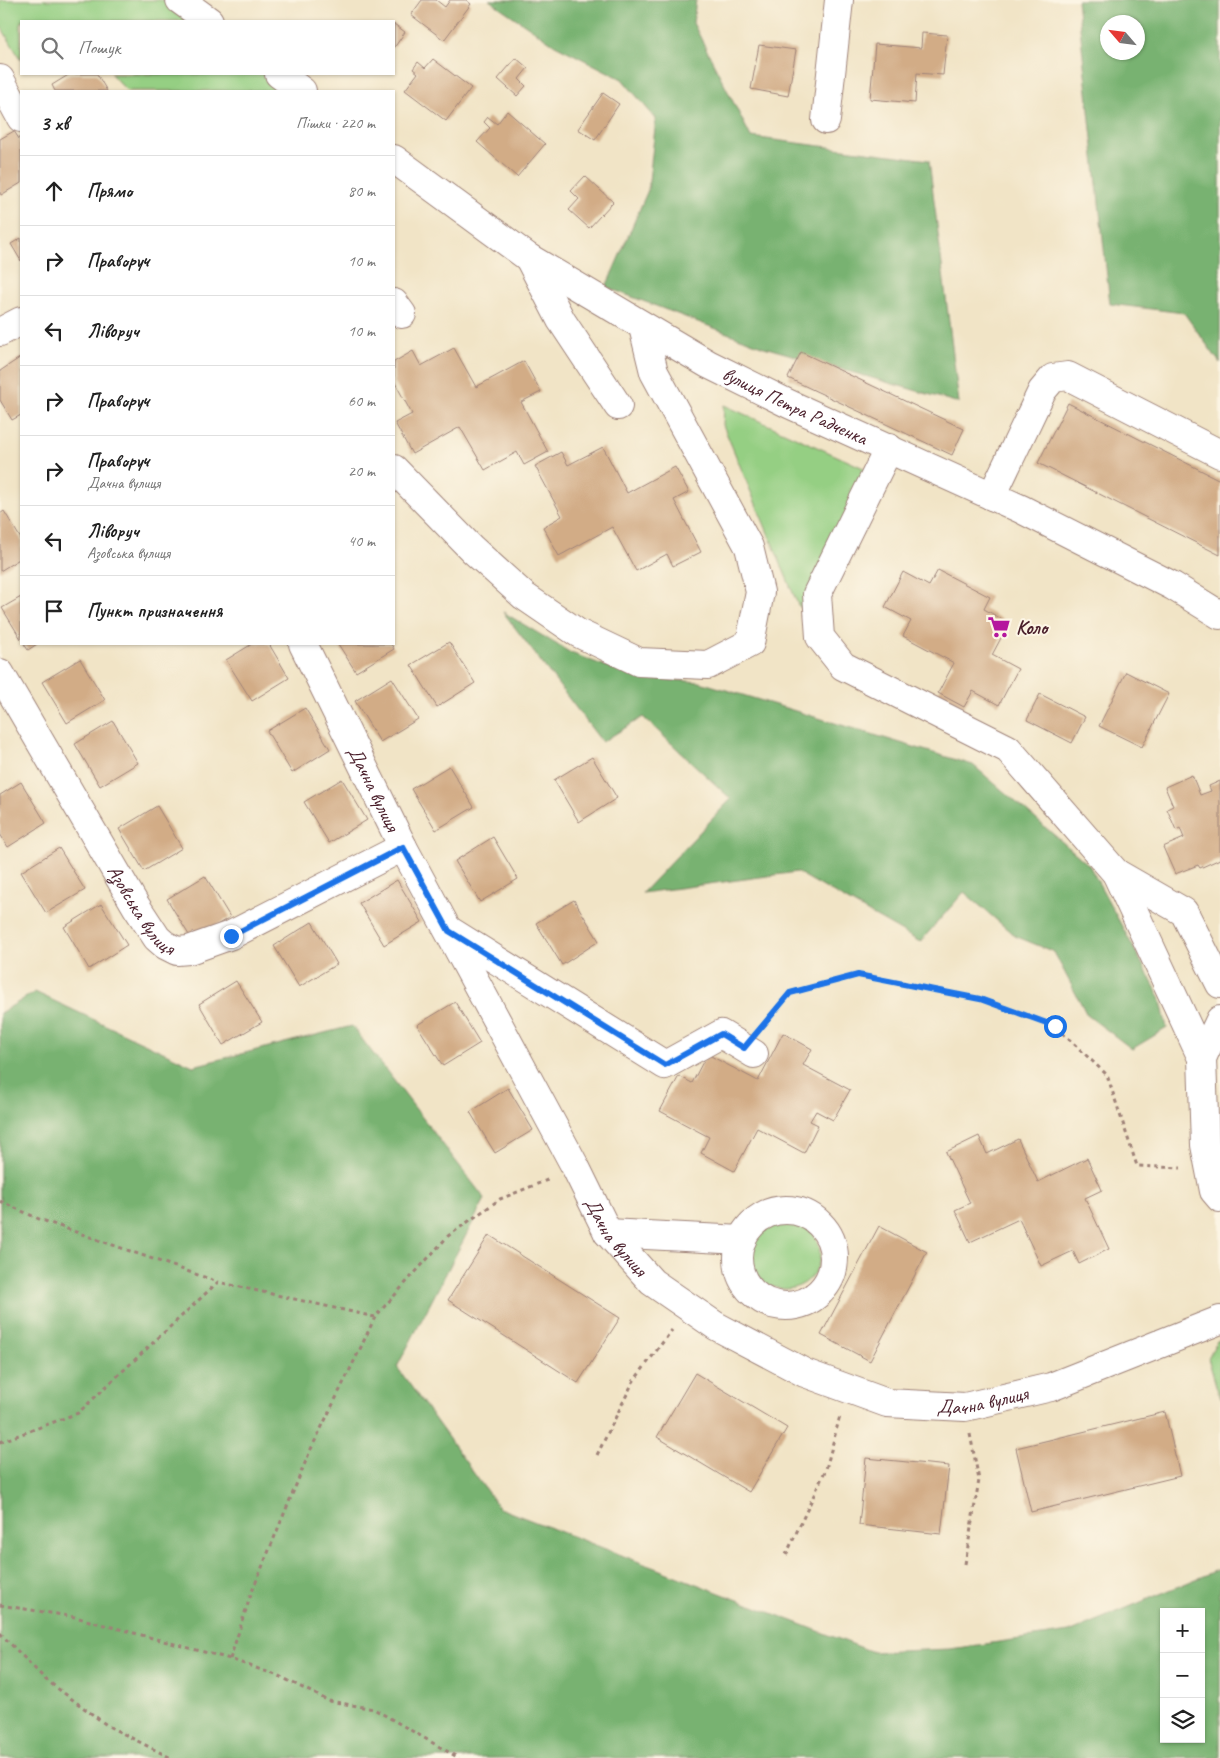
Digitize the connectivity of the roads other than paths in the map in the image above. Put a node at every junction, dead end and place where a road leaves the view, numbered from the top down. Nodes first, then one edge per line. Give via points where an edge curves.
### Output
1 (180, 0) edge
2 (839, 0) edge
3 (208, 20) edge
4 (280, 75) edge
5 (0, 78) edge
6 (301, 90) edge
7 (20, 116) edge
8 (826, 120) dead end
9 (395, 160) edge
10 (529, 258) junction
11 (20, 322) edge
12 (643, 327) junction
13 (0, 332) edge
14 (618, 406) dead end
15 (889, 448) junction
16 (1220, 454) edge
17 (395, 470) edge
18 (992, 496) junction
19 (1220, 615) edge
20 (303, 645) edge
21 (0, 673) edge
22 (403, 847) junction
23 (1116, 873) junction
24 (449, 931) junction
25 (1220, 984) edge
26 (1220, 1020) edge
27 (749, 1051) road end
28 (1202, 1058) junction
29 (1220, 1198) edge
30 (608, 1233) junction
31 (742, 1240) dead end
32 (1220, 1320) edge

1 - 3 street
2 - 8 street
4 - 6 street
5 - 7 street
9 - 10 street, вулиця Петра Радченка
10 - 12 street, вулиця Петра Радченка
10 - 14 street via 561,320
11 - 13 street
12 - 15 street, вулиця Петра Радченка via 789,404
12 - 17 street via 654,372 749,547 760,592 750,643 708,665 639,662 578,633 524,596 472,549
15 - 18 street, вулиця Петра Радченка
15 - 23 street via 817,594 820,636 843,666 1008,749
16 - 18 street via 1068,376 1053,378 1042,391
18 - 19 street, вулиця Петра Радченка via 1173,586
20 - 22 street, Дачна вулиця
21 - 22 street, Азовська вулиця via 136,906 157,938 177,951 231,936
22 - 24 street, Дачна вулиця
23 - 25 street via 1184,912
23 - 28 street
24 - 27 street via 665,1065 721,1034
24 - 30 street, Дачна вулиця
26 - 28 street
28 - 29 street via 1205,1145 1214,1191
30 - 31 street
30 - 32 street, Дачна вулиця via 652,1282 716,1326 805,1373 887,1403 965,1407 1051,1387

